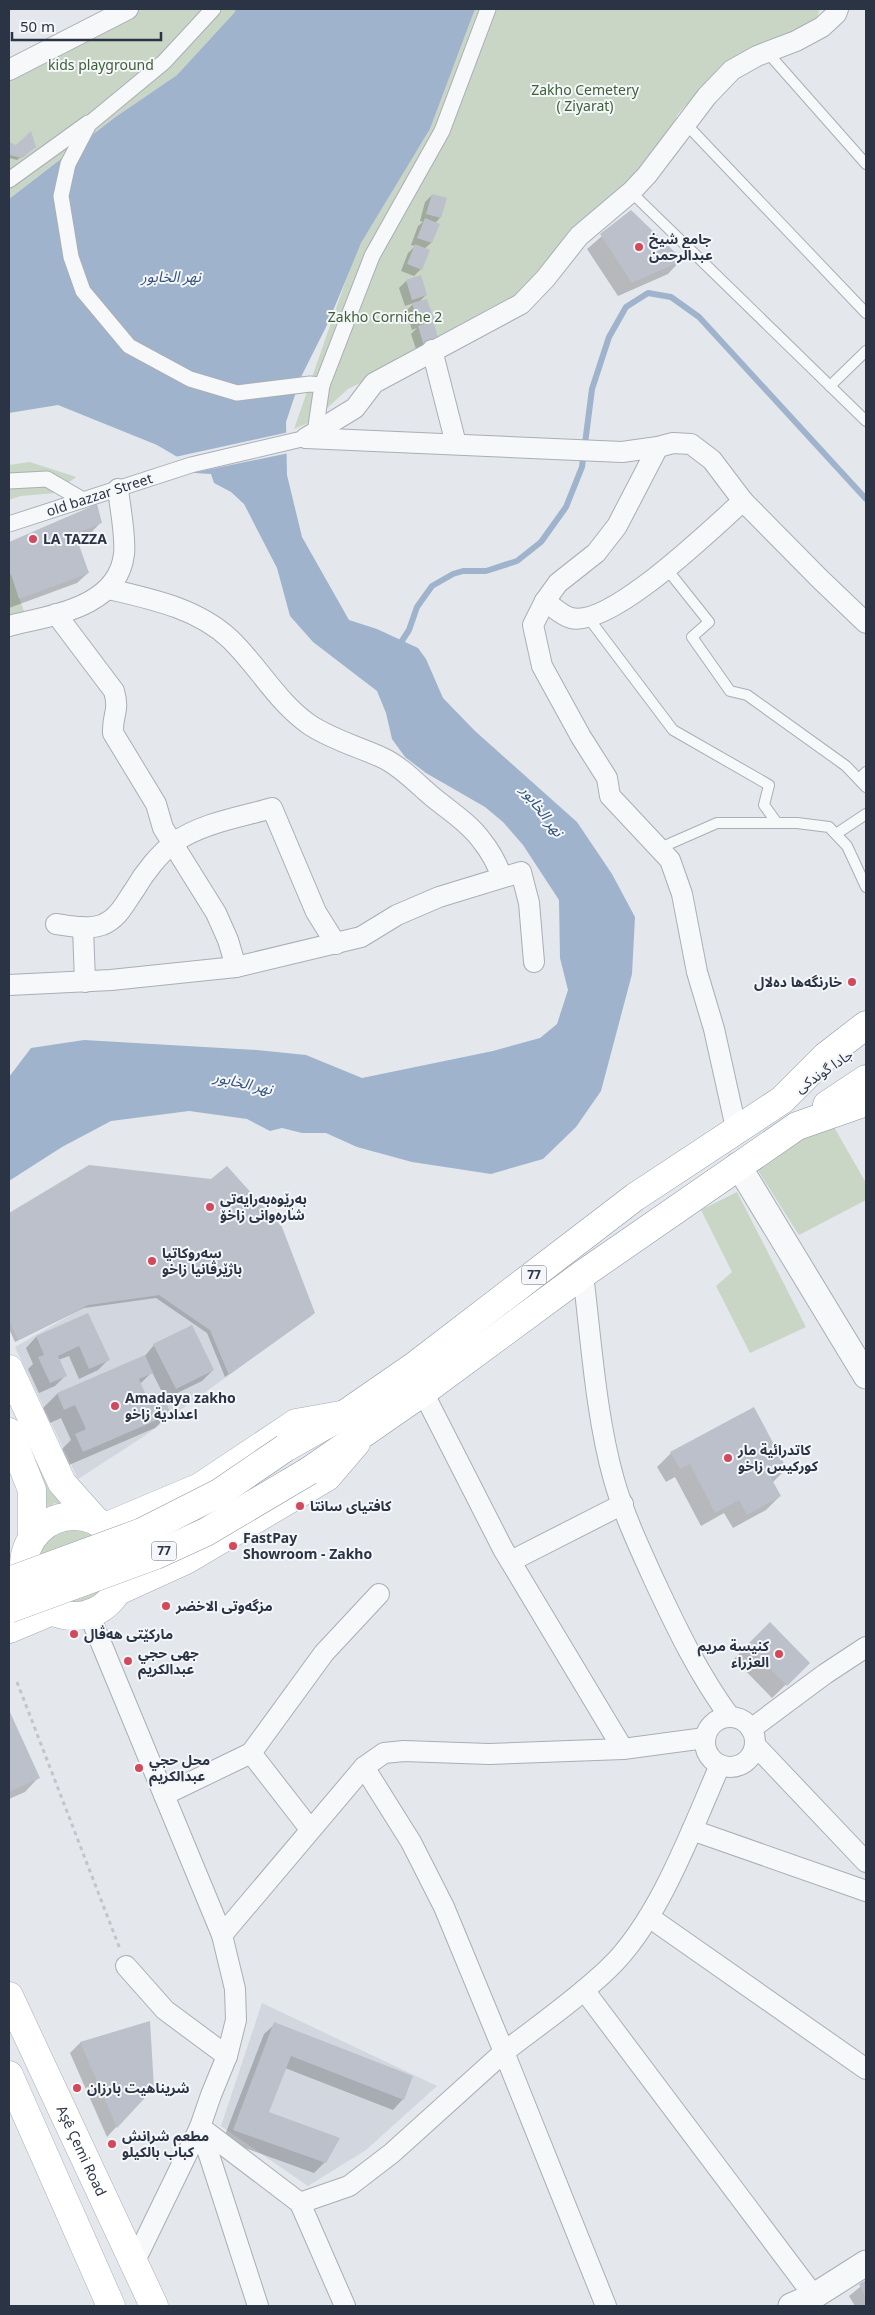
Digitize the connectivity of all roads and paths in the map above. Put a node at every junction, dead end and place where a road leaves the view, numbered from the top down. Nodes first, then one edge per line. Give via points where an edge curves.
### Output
1 (128, 9) edge
2 (214, 9) edge
3 (488, 9) edge
4 (838, 9) edge
5 (767, 52) junction
6 (9, 70) edge
7 (110, 108) junction
8 (685, 123) junction
9 (866, 164) edge
10 (9, 180) edge
11 (631, 192) junction
12 (866, 314) edge
13 (432, 350) junction
14 (866, 352) edge
15 (316, 384) junction
16 (830, 386) junction
17 (866, 421) edge
18 (310, 435) junction
19 (456, 444) junction
20 (658, 448) junction
21 (9, 481) edge
22 (118, 489) junction
23 (83, 500) junction
24 (743, 501) junction
25 (9, 524) edge
26 (666, 568) junction
27 (109, 588) junction
28 (545, 601) junction
29 (56, 614) junction
30 (588, 616) junction
31 (866, 623) edge
32 (9, 626) edge
33 (862, 775) edge
34 (866, 787) edge
35 (866, 814) edge
36 (777, 823) junction
37 (836, 834) junction
38 (174, 843) junction
39 (660, 848) junction
40 (502, 877) junction
41 (866, 888) edge
42 (56, 924) dead end
43 (83, 927) junction
44 (336, 944) junction
45 (534, 962) dead end
46 (236, 967) junction
47 (85, 982) junction
48 (9, 985) edge
49 (866, 1025) edge
50 (866, 1043) edge
51 (866, 1079) edge
52 (782, 1100) junction
53 (866, 1102) edge
54 (797, 1126) junction
55 (736, 1128) junction
56 (738, 1165) junction
57 (583, 1274) junction
58 (9, 1369) edge
59 (866, 1376) edge
60 (423, 1392) junction
61 (354, 1424) junction
62 (9, 1432) edge
63 (623, 1504) junction
64 (162, 1505) junction
65 (100, 1524) junction
66 (22, 1554) edge
67 (186, 1560) junction
68 (510, 1561) junction
69 (9, 1582) edge
70 (118, 1591) junction
71 (379, 1594) dead end
72 (9, 1609) edge
73 (52, 1611) junction
74 (89, 1614) junction
75 (9, 1630) edge
76 (866, 1647) edge
77 (18, 1682) dead end
78 (730, 1717) junction
79 (753, 1737) junction
80 (705, 1738) junction
81 (623, 1748) junction
82 (250, 1753) junction
83 (720, 1765) junction
84 (364, 1767) junction
85 (164, 1795) junction
86 (310, 1829) junction
87 (692, 1830) junction
88 (866, 1862) edge
89 (866, 1891) edge
90 (650, 1917) junction
91 (222, 1935) junction
92 (126, 1966) joint
93 (584, 1990) junction
94 (9, 1996) edge
95 (504, 2052) junction
96 (227, 2056) junction
97 (866, 2069) edge
98 (9, 2075) edge
99 (200, 2127) junction
100 (300, 2203) junction
101 (134, 2264) junction
102 (866, 2264) edge
103 (814, 2296) junction
104 (111, 2306) edge
105 (154, 2306) edge
106 (258, 2306) edge
107 (345, 2306) edge
108 (606, 2306) edge
109 (791, 2306) edge

1 - 6 street
2 - 7 street via 164,62
3 - 15 street via 442,131 372,256
4 - 5 street via 822,27
5 - 8 street via 732,70
5 - 9 lane
7 - 10 street
7 - 15 street via 89,124 68,164 61,196 71,257 83,290 129,346 190,379 237,394
8 - 11 street via 676,139
8 - 12 lane
11 - 13 street via 579,236 521,304
11 - 16 lane
13 - 18 street via 374,383 355,408
13 - 19 street
14 - 16 lane
15 - 18 street
16 - 17 lane
18 - 19 street
18 - 22 street, old bazzar Street via 191,465
19 - 20 street via 622,452
20 - 24 street via 673,443 691,444 712,460
20 - 28 street via 617,526 596,553 558,583
21 - 23 street via 47,479
22 - 23 street, old bazzar Street
22 - 27 street via 124,553 120,571
23 - 25 street, old bazzar Street
24 - 26 street
24 - 31 street
26 - 30 street via 640,590 597,616
26 - 33 lane via 709,622 692,638 730,691 747,695
27 - 29 street via 82,607
27 - 40 street via 167,603 207,622 230,640 281,700 310,725 354,748 383,758 465,824 493,856
28 - 30 street via 570,618
28 - 39 street via 534,625 542,666 607,778 610,796
29 - 32 street
29 - 38 street via 114,692 118,706 113,733 156,804 164,828
30 - 36 lane via 673,730 769,785 764,805
33 - 34 lane
35 - 37 lane
36 - 37 lane via 829,828
36 - 39 lane via 717,823
37 - 41 lane via 847,846
38 - 43 street via 149,870 114,918 100,925
38 - 44 street via 200,830 272,808 316,912
38 - 46 street via 216,913
39 - 55 street via 670,860 682,894 697,972 714,1029
40 - 44 street via 439,897 397,915 362,937
40 - 45 street via 521,872 529,903
42 - 43 street
43 - 47 street
44 - 46 street
46 - 47 street
47 - 48 street
49 - 52 main road via 826,1056
50 - 52 main road, جادا گوندکی / 77
51 - 54 main road, 77
52 - 55 main road, 77
53 - 54 main road
54 - 56 main road, 77
55 - 61 main road, 77 via 634,1197 413,1367
56 - 57 main road, 77
56 - 59 street
57 - 60 main road, 77
57 - 63 street via 602,1423 614,1480
58 - 65 main road via 62,1484
60 - 61 main road, 77
60 - 68 street
61 - 64 main road via 296,1423 200,1487
61 - 67 main road via 327,1477
61 - 69 main road, 77, bridge via 284,1448 219,1493 142,1532
61 - 72 main road, 77, bridge via 309,1471 206,1532 156,1555
62 - 66 main road via 32,1490
63 - 68 street
63 - 78 street via 687,1650 708,1688
64 - 65 main road
64 - 67 main road via 155,1521 158,1539 169,1553
65 - 66 main road via 84,1517 61,1517 50,1521
65 - 70 main road via 120,1545 123,1556 124,1568
66 - 73 main road via 25,1578 32,1595
67 - 70 main road
68 - 81 street
70 - 74 main road via 110,1601
71 - 82 street via 324,1653
73 - 74 main road via 64,1616
73 - 75 main road
74 - 85 street
76 - 79 street via 825,1674
77 - 92 path
78 - 79 street via 746,1723
78 - 80 street via 714,1723
79 - 83 street via 753,1752 743,1764 736,1767
79 - 88 street
80 - 81 street
80 - 83 street via 708,1754
81 - 84 street via 489,1754 404,1750 384,1753
82 - 85 street
82 - 86 street
83 - 87 street
84 - 86 street
84 - 95 street via 411,1842 444,1907
85 - 91 street
86 - 91 street
87 - 89 street
87 - 90 street
90 - 93 street via 609,1968
90 - 97 street
91 - 96 street via 235,1989 236,2020
92 - 96 street via 165,2010
93 - 95 street
93 - 103 street
94 - 101 main road, Aşê Çemi Road
95 - 100 street via 392,2153 349,2186
95 - 108 street
96 - 99 street
98 - 104 main road
99 - 100 street
99 - 101 street
99 - 106 street
100 - 107 street
101 - 105 main road, Aşê Çemi Road
102 - 103 street
103 - 109 street

